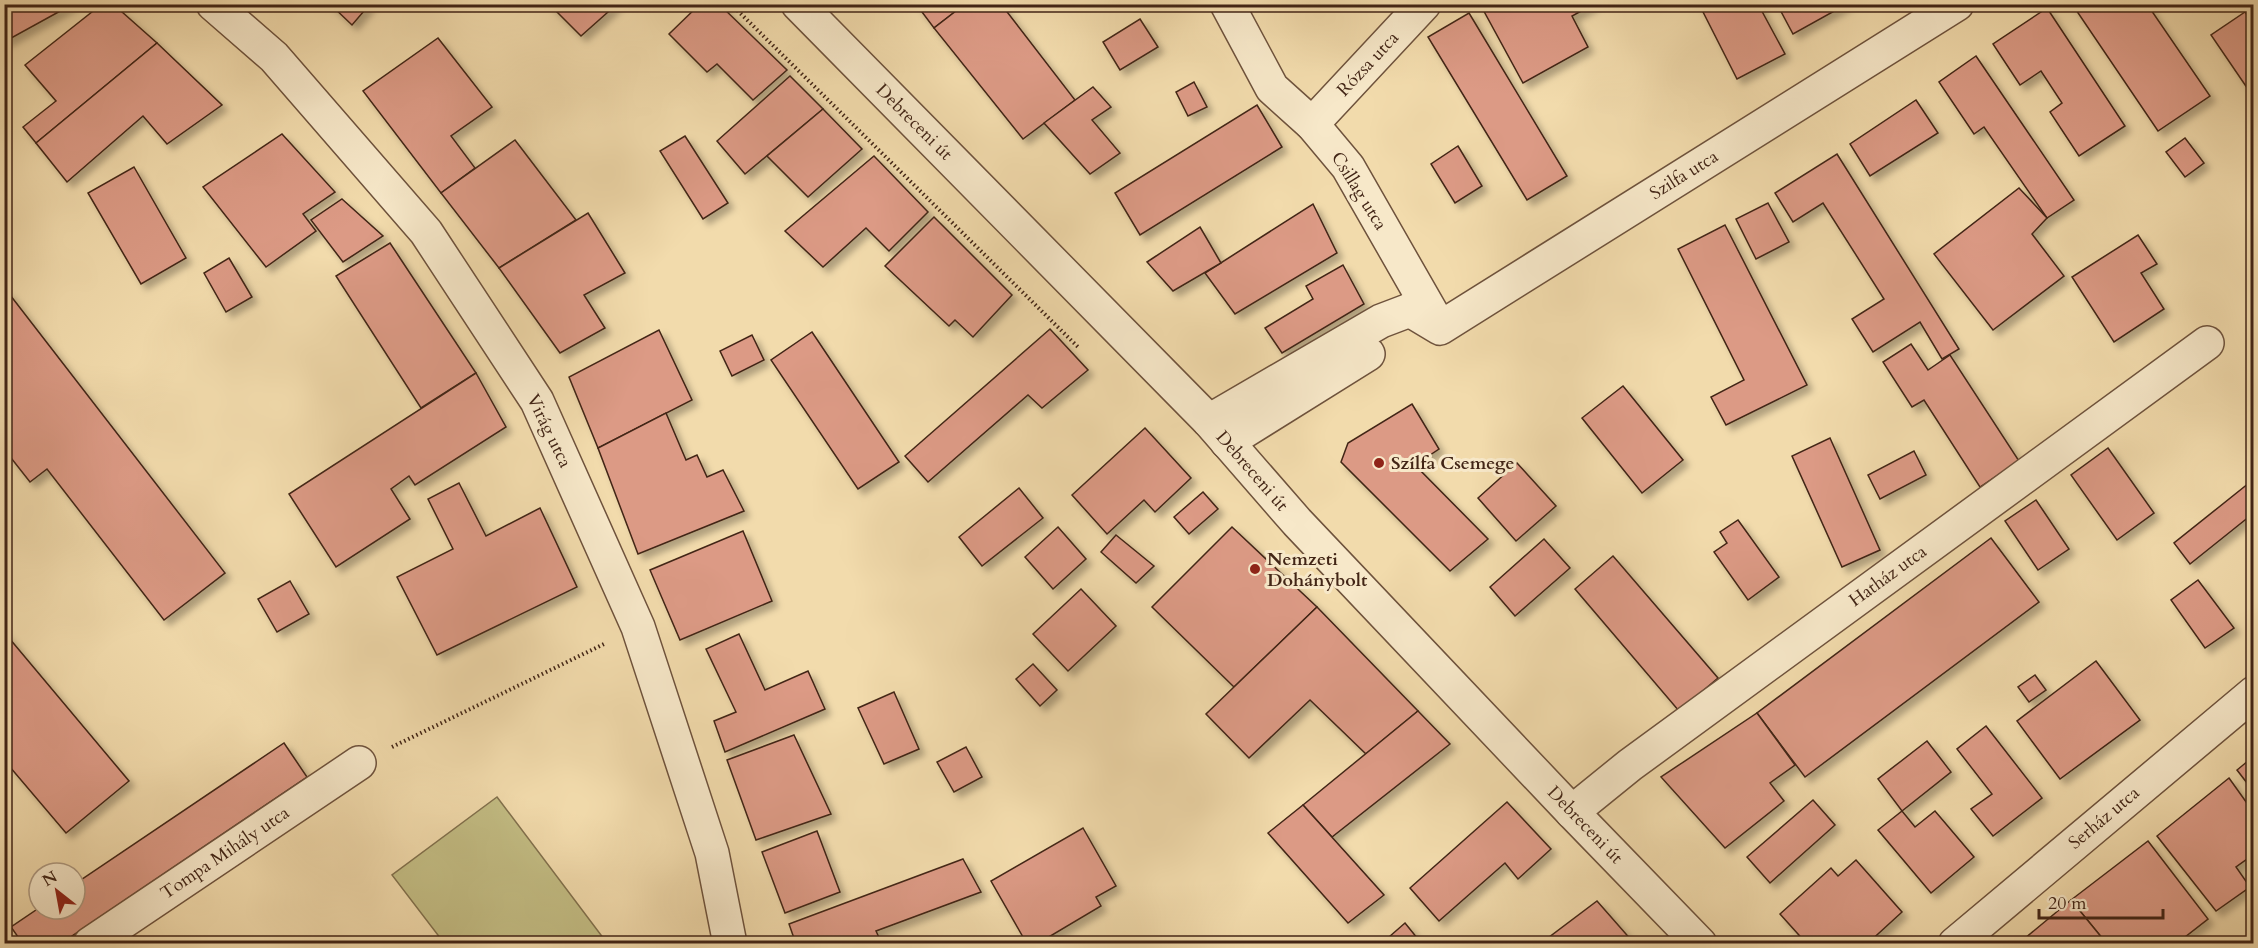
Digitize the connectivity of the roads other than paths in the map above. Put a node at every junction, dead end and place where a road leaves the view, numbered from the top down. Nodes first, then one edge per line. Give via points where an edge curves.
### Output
1 (213, 4) edge
2 (798, 4) edge
3 (1227, 4) edge
4 (1424, 4) edge
5 (1957, 4) edge
6 (1312, 124) junction
7 (1440, 328) junction
8 (2207, 344) dead end
9 (1218, 432) junction
10 (2253, 693) edge
11 (359, 763) road end
12 (1572, 812) junction
13 (90, 944) edge
14 (730, 944) edge
15 (1700, 944) edge
16 (1955, 944) edge

1 - 14 street, Virág utca via 274,57 426,232 537,401 638,627 712,853
2 - 9 street, Debreceni út
3 - 6 street, Csillag utca via 1272,88
4 - 6 street, Rózsa utca
5 - 7 street, Szilfa utca
6 - 7 street, Csillag utca via 1348,166
7 - 9 street via 1410,310 1389,341
8 - 12 street, Hatház utca via 1630,765
9 - 12 street, Debreceni út via 1305,530
10 - 16 street, Serház utca
11 - 13 street, Tompa Mihály utca
12 - 15 street, Debreceni út

